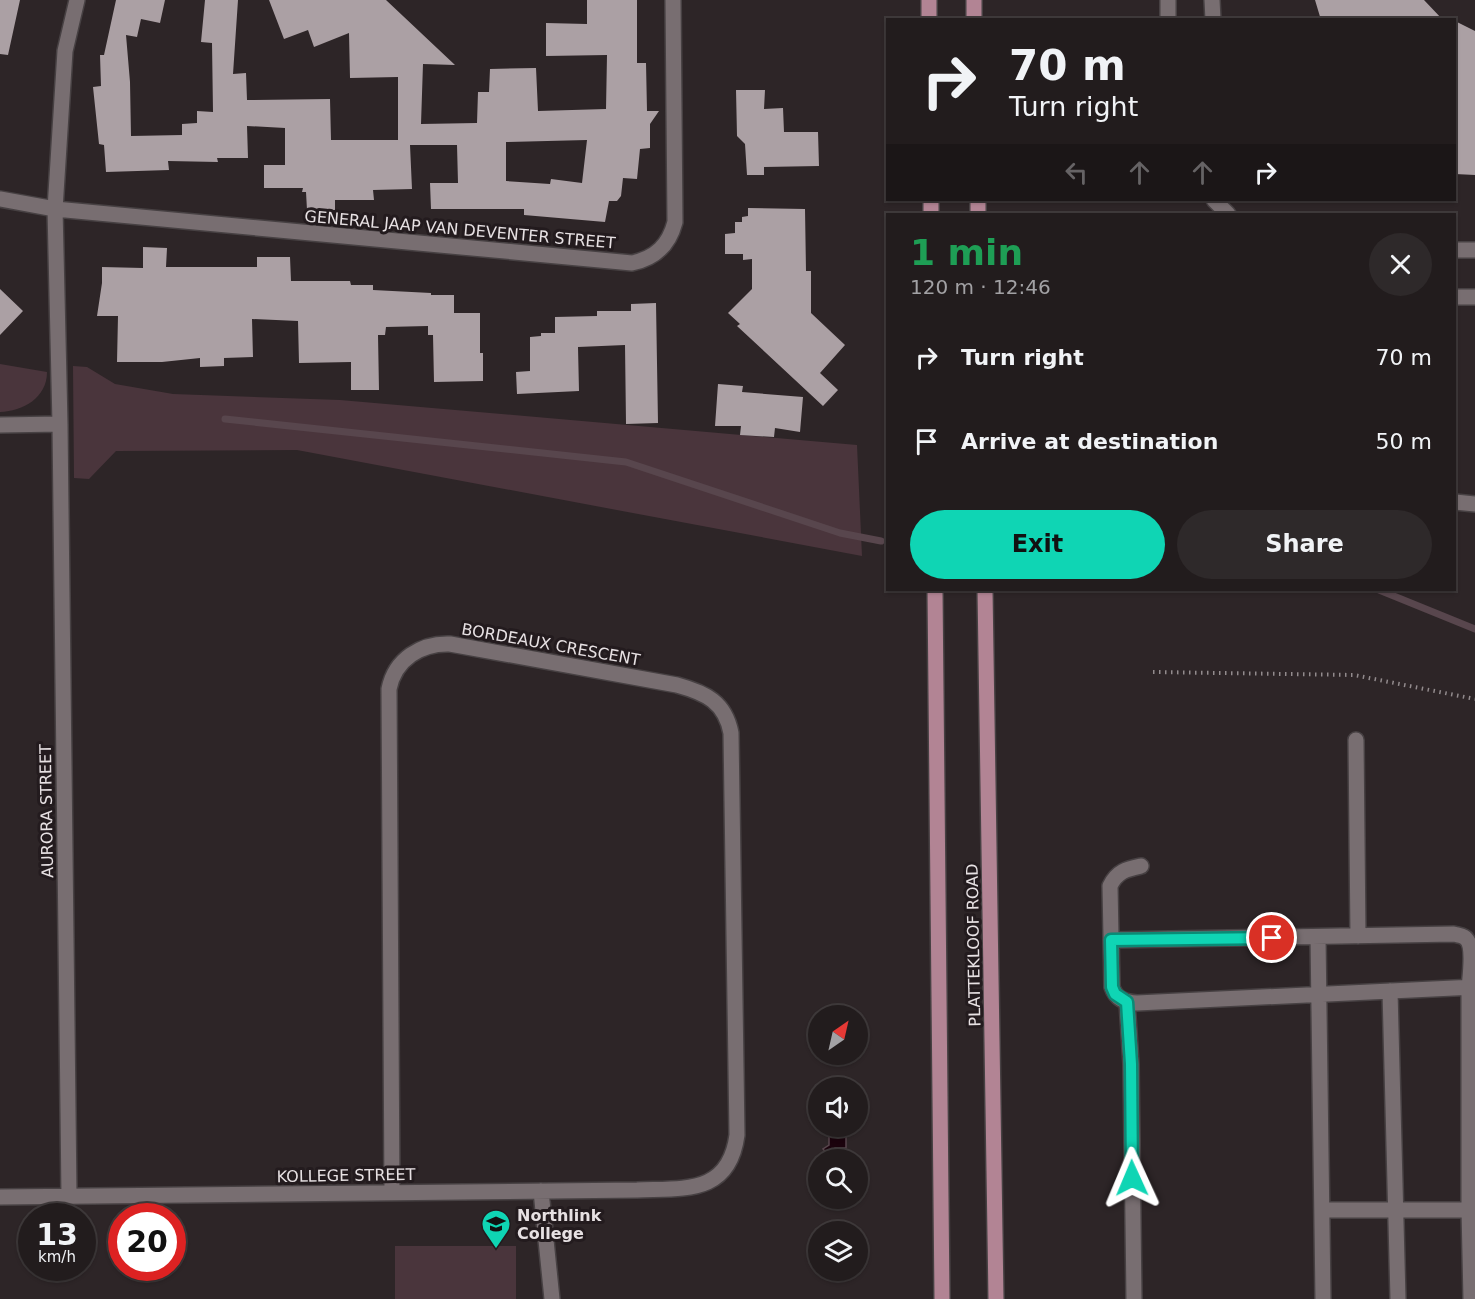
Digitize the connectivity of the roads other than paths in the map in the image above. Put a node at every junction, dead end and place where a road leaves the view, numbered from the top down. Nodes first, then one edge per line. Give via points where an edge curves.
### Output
1 (77, 0) edge
2 (673, 0) edge
3 (929, 0) edge
4 (974, 0) edge
5 (1168, 0) edge
6 (1212, 0) edge
7 (929, 18) edge
8 (974, 18) edge
9 (1168, 18) edge
10 (1213, 18) edge
11 (0, 199) edge
12 (1215, 201) edge
13 (54, 209) junction
14 (1227, 213) edge
15 (1456, 250) edge
16 (1475, 250) edge
17 (1456, 297) edge
18 (1475, 297) edge
19 (60, 424) junction
20 (0, 425) edge
21 (1456, 502) edge
22 (1475, 504) edge
23 (935, 591) edge
24 (985, 591) edge
25 (1356, 740) dead end
26 (1141, 866) dead end
27 (1358, 936) junction
28 (1318, 937) junction
29 (1111, 940) junction
30 (1472, 988) edge
31 (1390, 991) junction
32 (1319, 995) junction
33 (1127, 1002) junction
34 (692, 1188) joint
35 (541, 1191) junction
36 (392, 1193) junction
37 (69, 1196) junction
38 (0, 1197) edge
39 (1322, 1210) junction
40 (1469, 1210) junction
41 (1396, 1211) junction
42 (552, 1299) edge
43 (942, 1299) edge
44 (996, 1299) edge
45 (1134, 1299) edge
46 (1323, 1299) edge
47 (1398, 1299) edge
48 (1471, 1299) edge

1 - 13 street, AURORA STREET via 65,51
2 - 13 street, GENERAL JAAP VAN DEVENTER STREET via 675,222 663,248 641,261
3 - 7 main road
4 - 8 main road
5 - 9 street
6 - 10 street
11 - 13 street, GENERAL JAAP VAN DEVENTER STREET
12 - 14 street
13 - 19 street, AURORA STREET
15 - 16 street
17 - 18 street
19 - 20 street
19 - 37 street, AURORA STREET
21 - 22 street
23 - 43 main road, PLATTEKLOOF ROAD
24 - 44 main road, PLATTEKLOOF ROAD
25 - 27 street
26 - 29 street via 1117,874 1110,886
27 - 28 street
27 - 30 street via 1464,937 1471,955
28 - 29 street
28 - 32 street
29 - 33 street via 1112,987
30 - 31 street
30 - 40 street
31 - 32 street
31 - 41 street
32 - 33 street
32 - 39 street
33 - 45 street
34 - 35 street, KOLLEGE STREET
34 - 36 street, BORDEAUX CRESCENT via 717,1177 735,1151 729,720 712,699 698,690 436,643 402,662 392,675 390,688
35 - 36 street, KOLLEGE STREET
35 - 42 street
36 - 37 street, KOLLEGE STREET
37 - 38 street, KOLLEGE STREET
39 - 41 street
39 - 46 street
40 - 41 street
40 - 48 street
41 - 47 street

